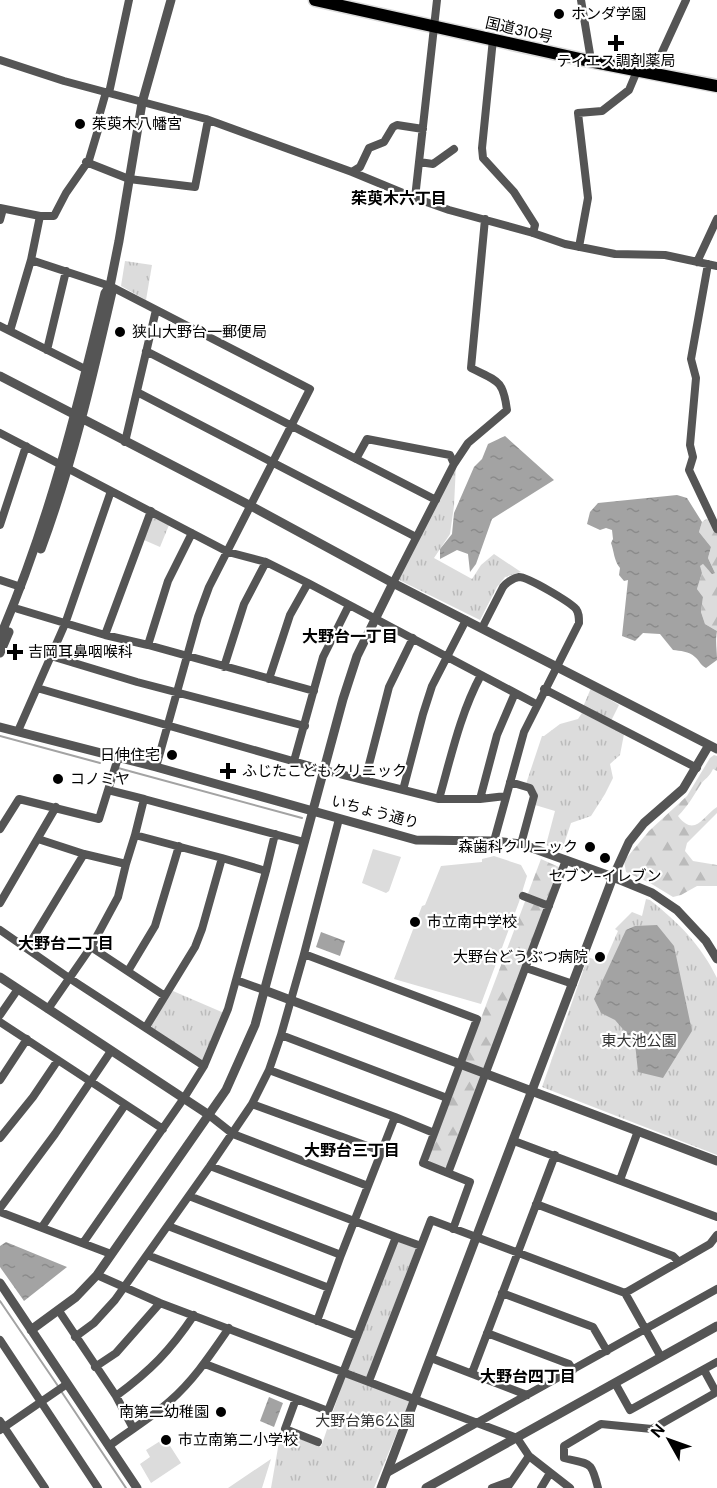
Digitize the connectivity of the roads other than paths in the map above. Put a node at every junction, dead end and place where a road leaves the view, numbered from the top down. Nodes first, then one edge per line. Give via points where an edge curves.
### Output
1 (129, 0) edge
2 (171, 0) edge
3 (315, 0) edge
4 (437, 0) edge
5 (581, 0) edge
6 (686, 0) edge
7 (434, 27) junction
8 (494, 39) junction
9 (0, 60) edge
10 (589, 61) junction
11 (637, 71) junction
12 (652, 74) junction
13 (717, 86) edge
14 (107, 93) junction
15 (142, 103) junction
16 (208, 120) junction
17 (423, 129) junction
18 (454, 149) dead end
19 (86, 162) junction
20 (419, 162) junction
21 (352, 172) junction
22 (129, 179) junction
23 (415, 198) junction
24 (1, 208) edge
25 (40, 216) junction
26 (484, 219) junction
27 (717, 219) edge
28 (0, 220) edge
29 (533, 233) junction
30 (579, 247) junction
31 (31, 260) junction
32 (697, 262) junction
33 (708, 264) junction
34 (717, 266) edge
35 (66, 271) junction
36 (110, 286) junction
37 (156, 310) junction
38 (0, 326) edge
39 (10, 331) junction
40 (47, 350) junction
41 (147, 351) junction
42 (87, 370) junction
43 (0, 376) edge
44 (137, 392) junction
45 (78, 418) junction
46 (292, 426) junction
47 (0, 434) edge
48 (125, 442) junction
49 (26, 447) junction
50 (356, 459) junction
51 (273, 461) junction
52 (454, 464) junction
53 (64, 467) junction
54 (111, 491) junction
55 (436, 500) junction
56 (251, 506) junction
57 (151, 511) junction
58 (0, 525) edge
59 (717, 529) edge
60 (192, 533) junction
61 (416, 537) junction
62 (228, 552) junction
63 (266, 562) junction
64 (0, 580) edge
65 (308, 583) junction
66 (393, 583) junction
67 (21, 587) junction
68 (349, 605) junction
69 (18, 609) junction
70 (375, 619) junction
71 (466, 620) junction
72 (65, 624) junction
73 (482, 628) junction
74 (105, 635) junction
75 (0, 638) edge
76 (413, 638) junction
77 (148, 645) junction
78 (0, 653) edge
79 (51, 656) junction
80 (187, 657) junction
81 (447, 657) junction
82 (556, 666) junction
83 (224, 667) junction
84 (481, 675) junction
85 (269, 679) junction
86 (37, 688) junction
87 (544, 689) junction
88 (314, 691) junction
89 (177, 692) junction
90 (515, 693) junction
91 (536, 704) junction
92 (305, 726) junction
93 (0, 727) edge
94 (168, 727) junction
95 (18, 731) junction
96 (713, 747) edge
97 (118, 758) junction
98 (294, 761) junction
99 (156, 767) junction
100 (697, 768) junction
101 (324, 770) junction
102 (365, 780) junction
103 (510, 782) junction
104 (108, 790) junction
105 (403, 790) junction
106 (506, 796) junction
107 (144, 799) junction
108 (439, 799) junction
109 (480, 799) junction
110 (56, 807) junction
111 (312, 811) junction
112 (339, 819) junction
113 (0, 829) edge
114 (275, 834) junction
115 (135, 835) junction
116 (38, 839) junction
117 (494, 841) junction
118 (304, 842) junction
119 (521, 844) junction
120 (179, 846) junction
121 (84, 854) junction
122 (222, 858) junction
123 (566, 860) junction
124 (126, 864) junction
125 (266, 871) junction
126 (613, 877) junction
127 (524, 896) dead end
128 (0, 903) edge
129 (549, 906) junction
130 (0, 930) edge
131 (91, 947) junction
132 (27, 948) junction
133 (304, 954) junction
134 (717, 959) edge
135 (526, 968) junction
136 (128, 971) junction
137 (0, 977) edge
138 (69, 978) junction
139 (236, 980) junction
140 (573, 984) junction
141 (18, 989) junction
142 (264, 990) junction
143 (165, 996) junction
144 (291, 999) junction
145 (48, 1009) junction
146 (0, 1015) edge
147 (0, 1022) edge
148 (146, 1027) junction
149 (281, 1035) junction
150 (27, 1040) junction
151 (111, 1051) junction
152 (58, 1060) junction
153 (460, 1064) junction
154 (204, 1066) junction
155 (269, 1070) junction
156 (486, 1073) junction
157 (0, 1080) edge
158 (90, 1083) junction
159 (533, 1090) junction
160 (184, 1098) junction
161 (447, 1098) junction
162 (252, 1104) junction
163 (125, 1105) junction
164 (209, 1115) junction
165 (395, 1118) junction
166 (163, 1130) junction
167 (638, 1131) junction
168 (434, 1133) junction
169 (233, 1134) junction
170 (0, 1138) edge
171 (514, 1141) junction
172 (381, 1152) junction
173 (555, 1155) junction
174 (717, 1161) edge
175 (210, 1166) junction
176 (448, 1173) junction
177 (620, 1180) junction
178 (368, 1186) junction
179 (189, 1196) junction
180 (536, 1204) junction
181 (0, 1210) edge
182 (717, 1217) edge
183 (355, 1221) junction
184 (168, 1226) junction
185 (42, 1227) junction
186 (453, 1229) junction
187 (717, 1235) edge
188 (396, 1237) junction
189 (476, 1237) junction
190 (84, 1243) junction
191 (420, 1246) junction
192 (111, 1254) junction
193 (517, 1254) junction
194 (147, 1255) junction
195 (341, 1255) junction
196 (679, 1262) junction
197 (97, 1275) junction
198 (0, 1283) edge
199 (124, 1287) junction
200 (329, 1288) junction
201 (717, 1290) edge
202 (502, 1293) junction
203 (625, 1293) junction
204 (160, 1303) junction
205 (58, 1311) junction
206 (194, 1315) junction
207 (317, 1321) junction
208 (717, 1326) edge
209 (229, 1328) junction
210 (31, 1330) junction
211 (645, 1330) junction
212 (487, 1333) junction
213 (357, 1336) junction
214 (75, 1337) junction
215 (0, 1340) edge
216 (607, 1351) junction
217 (661, 1357) junction
218 (431, 1358) junction
219 (717, 1362) edge
220 (205, 1364) junction
221 (95, 1367) junction
222 (573, 1370) junction
223 (704, 1370) junction
224 (343, 1371) junction
225 (472, 1373) junction
226 (369, 1381) junction
227 (615, 1383) junction
228 (67, 1384) junction
229 (717, 1392) edge
230 (527, 1395) junction
231 (116, 1396) junction
232 (415, 1398) junction
233 (296, 1399) junction
234 (42, 1401) junction
235 (478, 1423) junction
236 (1, 1426) edge
237 (133, 1428) junction
238 (517, 1438) junction
239 (318, 1443) dead end
240 (109, 1446) junction
241 (529, 1456) junction
242 (387, 1473) junction
243 (550, 1473) junction
244 (509, 1484) edge
245 (45, 1488) edge
246 (98, 1488) edge
247 (137, 1488) edge
248 (381, 1488) edge
249 (426, 1488) edge
250 (492, 1488) edge
251 (541, 1488) edge
252 (570, 1488) edge
253 (598, 1488) edge

1 - 14 street
2 - 15 street
3 - 7 highway, 国道310号
4 - 7 street
5 - 10 street
6 - 12 street
7 - 8 highway, 国道310号
7 - 17 street
8 - 10 highway, 国道310号
8 - 29 street via 483,158 514,192 535,225
9 - 14 street
10 - 11 highway, 国道310号
11 - 12 highway, 国道310号
11 - 30 street via 629,90 602,111 578,113 588,198
12 - 13 highway, 国道310号
14 - 15 street
14 - 19 street
15 - 16 street
15 - 22 street
16 - 21 street
16 - 22 street via 195,187
17 - 20 street
17 - 21 street via 393,127 384,142 369,148 360,167
18 - 20 street via 434,164
19 - 22 street
19 - 25 street via 54,216
20 - 23 street
21 - 23 street
22 - 36 street
23 - 26 street
24 - 25 street
24 - 28 street
25 - 31 street
26 - 29 street
26 - 52 street via 471,369 499,381 507,410 468,443
27 - 32 street
29 - 30 street
30 - 32 street
31 - 35 street
31 - 39 street
32 - 33 street
33 - 34 street
33 - 59 street via 691,359 696,378 690,445 693,457 689,470
35 - 36 street
35 - 40 street
36 - 37 street
36 - 42 street
36 - 45 street via 112,292
37 - 41 street
37 - 46 street via 310,389
38 - 39 street
39 - 40 street
40 - 42 street
41 - 44 street
41 - 46 street
42 - 45 street
43 - 45 street
44 - 48 street
44 - 51 street
45 - 48 street
45 - 53 street
46 - 50 street
46 - 51 street
47 - 49 street
48 - 56 street
49 - 53 street
49 - 58 street
50 - 52 street via 367,439 450,455
50 - 55 street
51 - 56 street
51 - 61 street
52 - 55 street
53 - 54 street
53 - 67 street
53 - 69 street via 50,523
54 - 57 street
54 - 72 street
55 - 61 street
56 - 62 street
56 - 66 street
57 - 60 street
57 - 74 street
60 - 62 street
60 - 77 street via 168,581
61 - 66 street
62 - 63 street
62 - 80 street via 209,587
63 - 65 street
63 - 83 street via 244,604
64 - 67 street
65 - 68 street
65 - 85 street via 290,615
66 - 70 street
66 - 71 street
67 - 75 street
68 - 70 street
68 - 88 street via 323,657
69 - 72 street
69 - 78 street
70 - 76 street
70 - 101 street via 357,656
71 - 73 street
71 - 81 street
72 - 74 street
72 - 79 street
73 - 82 street
73 - 82 street via 507,582 519,577 531,581 574,607 579,615 579,623
74 - 77 street
76 - 81 street
76 - 102 street via 389,687
77 - 80 street
79 - 86 street
79 - 89 street
80 - 83 street
80 - 89 street
81 - 84 street
81 - 105 street via 432,686
82 - 87 street
82 - 96 street
83 - 85 street
84 - 90 street
84 - 108 street via 461,721
85 - 88 street
86 - 94 street
86 - 95 street
87 - 91 street
87 - 100 street
88 - 92 street
89 - 92 street
89 - 94 street
90 - 91 street
90 - 109 street via 497,735
91 - 103 street
92 - 98 street
93 - 95 street, いちょう通り
94 - 98 street
94 - 99 street
95 - 97 street, いちょう通り
96 - 100 street
97 - 99 street, いちょう通り
97 - 104 street
98 - 101 street
99 - 111 street, いちょう通り
100 - 126 street via 683,789 629,842
101 - 102 street
101 - 111 street
102 - 105 street
103 - 106 street
103 - 119 street via 530,788 534,796
104 - 107 street
104 - 110 street via 99,819
105 - 108 street
106 - 109 street
106 - 117 street
107 - 114 street
107 - 115 street
108 - 109 street
110 - 113 street via 19,799
110 - 116 street
111 - 112 street, いちょう通り
111 - 118 street
112 - 117 street, いちょう通り via 416,840
112 - 133 street
114 - 118 street
114 - 125 street
115 - 120 street
115 - 124 street
116 - 121 street
116 - 128 street
117 - 119 street, いちょう通り
118 - 142 street
119 - 123 street, いちょう通り
120 - 122 street
120 - 136 street via 155,926
121 - 124 street
121 - 132 street
122 - 125 street
122 - 143 street via 195,947
123 - 126 street, いちょう通り
123 - 129 street
124 - 131 street via 118,897
125 - 139 street
126 - 134 street, いちょう通り via 652,893 677,910 706,940
126 - 140 street
127 - 129 street
129 - 135 street
130 - 132 street
131 - 136 street
131 - 138 street
132 - 138 street
133 - 144 street
133 - 153 street via 477,1018
135 - 140 street
135 - 156 street
136 - 143 street
137 - 141 street
138 - 145 street
138 - 148 street
139 - 142 street
139 - 154 street
140 - 159 street
141 - 145 street
141 - 146 street
142 - 144 street
142 - 164 street via 244,1054
143 - 148 street
144 - 149 street
144 - 153 street
145 - 151 street
147 - 150 street
148 - 154 street
149 - 155 street
149 - 161 street
150 - 152 street
150 - 157 street
151 - 158 street
151 - 160 street
152 - 158 street
152 - 170 street
153 - 156 street
153 - 161 street
154 - 160 street
155 - 162 street
155 - 165 street
156 - 159 street
156 - 176 street
158 - 163 street
158 - 181 street
159 - 167 street
159 - 171 street
160 - 164 street
160 - 166 street
161 - 168 street
162 - 169 street
162 - 172 street
163 - 166 street
163 - 185 street
164 - 169 street
164 - 192 street
165 - 168 street
165 - 172 street
166 - 190 street
167 - 174 street
167 - 177 street
168 - 176 street via 423,1163
169 - 175 street
169 - 178 street
171 - 173 street
171 - 189 street
172 - 178 street
173 - 177 street
173 - 180 street
175 - 179 street
175 - 183 street
176 - 186 street via 470,1182
177 - 182 street
178 - 183 street
179 - 184 street
179 - 195 street
180 - 193 street
180 - 196 street via 673,1256
181 - 185 street
183 - 188 street
183 - 195 street
184 - 194 street
184 - 200 street
185 - 190 street
186 - 189 street
186 - 191 street via 430,1220
187 - 196 street via 710,1244
188 - 191 street
188 - 213 street
189 - 193 street
189 - 218 street
190 - 192 street
191 - 226 street
192 - 197 street
193 - 202 street
193 - 203 street
194 - 199 street
194 - 207 street
195 - 200 street
196 - 203 street
197 - 199 street
197 - 205 street
198 - 210 street
199 - 204 street
199 - 214 street via 104,1314
200 - 207 street
201 - 211 street
202 - 212 street
202 - 216 street via 593,1327
203 - 211 street
204 - 206 street
204 - 221 street via 116,1353
205 - 210 street
205 - 214 street
206 - 209 street
206 - 231 street via 158,1362
207 - 213 street
208 - 217 street
209 - 220 street
209 - 224 street
210 - 228 street
211 - 216 street
211 - 217 street
212 - 222 street via 569,1364
212 - 225 street
213 - 224 street
214 - 221 street
215 - 234 street
216 - 222 street
217 - 227 street
218 - 225 street
218 - 232 street
219 - 223 street
220 - 233 street
220 - 237 street via 170,1401
221 - 231 street
222 - 230 street
223 - 227 street via 630,1410
223 - 229 street
224 - 226 street
224 - 233 street via 328,1411
225 - 230 street
226 - 232 street
227 - 238 street
228 - 234 street
228 - 240 street
229 - 253 street via 652,1429 601,1425 564,1446 564,1458 593,1468
230 - 235 street
231 - 237 street
232 - 235 street
232 - 242 street
233 - 239 street via 285,1430
234 - 236 street
234 - 246 street
235 - 238 street
235 - 242 street
236 - 245 street
237 - 240 street
238 - 241 street
238 - 249 street
240 - 247 street
241 - 243 street
241 - 244 street
242 - 248 street
243 - 251 street
243 - 252 street
244 - 250 street

